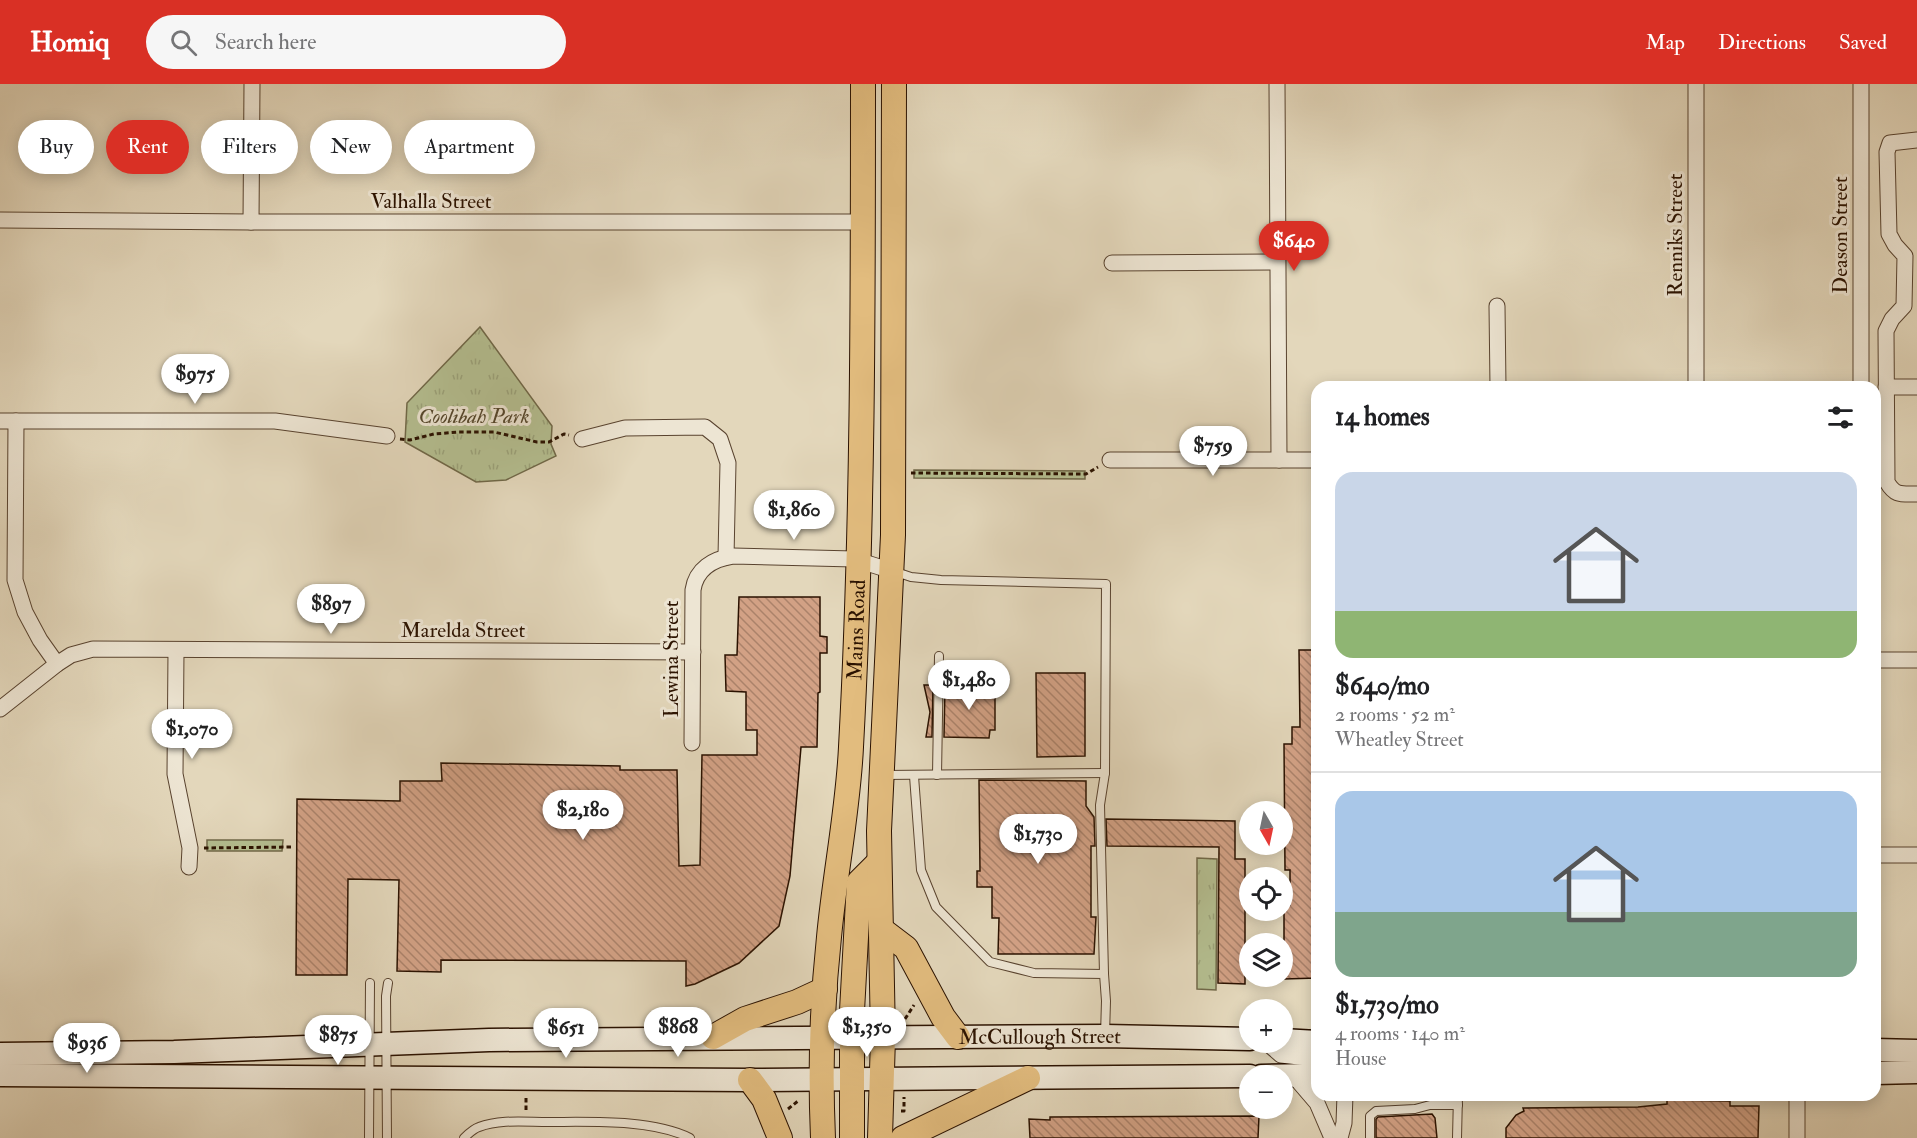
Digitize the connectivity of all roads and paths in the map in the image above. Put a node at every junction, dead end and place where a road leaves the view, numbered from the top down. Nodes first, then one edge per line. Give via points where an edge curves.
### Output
1 (252, 84) edge
2 (863, 84) edge
3 (894, 84) edge
4 (1277, 84) edge
5 (1696, 84) edge
6 (1861, 84) edge
7 (1917, 140) edge
8 (0, 219) edge
9 (251, 222) junction
10 (863, 222) junction
11 (1898, 249) junction
12 (1917, 249) edge
13 (1277, 262) junction
14 (1112, 263) dead end
15 (1497, 306) dead end
16 (1498, 381) edge
17 (1696, 381) edge
18 (1861, 381) edge
19 (1886, 387) junction
20 (1917, 387) edge
21 (8, 421) edge
22 (387, 436) joint
23 (582, 439) joint
24 (1110, 460) joint
25 (1279, 460) junction
26 (1311, 460) edge
27 (907, 473) dead end
28 (1917, 494) edge
29 (726, 557) junction
30 (860, 560) junction
31 (891, 571) junction
32 (176, 651) junction
33 (693, 652) junction
34 (939, 656) dead end
35 (1881, 660) edge
36 (1917, 660) edge
37 (57, 664) junction
38 (0, 709) edge
39 (692, 743) dead end
40 (1105, 773) junction
41 (881, 775) junction
42 (937, 775) junction
43 (914, 776) junction
44 (292, 847) dead end
45 (190, 848) junction
46 (1881, 855) edge
47 (1917, 855) edge
48 (879, 862) junction
49 (189, 867) dead end
50 (881, 929) junction
51 (1104, 974) junction
52 (370, 983) dead end
53 (388, 983) dead end
54 (825, 989) junction
55 (1105, 1036) junction
56 (713, 1037) junction
57 (822, 1037) junction
58 (852, 1037) junction
59 (883, 1037) junction
60 (958, 1037) junction
61 (1239, 1039) edge
62 (1293, 1041) edge
63 (1311, 1042) edge
64 (378, 1043) junction
65 (1881, 1050) edge
66 (1917, 1051) edge
67 (1279, 1053) edge
68 (0, 1054) edge
69 (1311, 1058) edge
70 (1917, 1072) edge
71 (1881, 1073) edge
72 (0, 1075) edge
73 (1293, 1075) joint
74 (1311, 1075) edge
75 (1239, 1076) edge
76 (378, 1078) junction
77 (852, 1078) junction
78 (882, 1078) junction
79 (1028, 1078) junction
80 (822, 1079) junction
81 (750, 1080) junction
82 (904, 1092) dead end
83 (526, 1093) dead end
84 (1311, 1094) edge
85 (1316, 1101) edge
86 (1344, 1101) edge
87 (1458, 1101) edge
88 (1797, 1101) edge
89 (1458, 1106) junction
90 (899, 1111) dead end
91 (526, 1114) dead end
92 (369, 1138) edge
93 (387, 1138) edge
94 (464, 1138) edge
95 (690, 1138) edge
96 (780, 1138) edge
97 (822, 1138) edge
98 (852, 1138) edge
99 (880, 1138) edge
100 (903, 1138) edge
101 (1332, 1138) edge
102 (1340, 1138) edge
103 (1370, 1138) edge
104 (1457, 1138) edge
105 (1797, 1138) edge

1 - 9 street
2 - 10 main road, Mains Road
3 - 31 main road, Mains Road
4 - 13 street
5 - 17 street, Renniks Street
6 - 18 street, Deason Street
7 - 11 street via 1890,143 1887,152 1889,234
8 - 9 street, Valhalla Street
9 - 10 street, Valhalla Street
10 - 30 main road, Mains Road
11 - 12 street
11 - 19 street via 1905,256 1904,306 1886,332
13 - 14 street
13 - 25 street
15 - 16 street
19 - 20 street
19 - 28 street via 1887,482 1892,491
21 - 22 street via 275,421
21 - 37 street via 15,580 25,612
22 - 23 path via 410,440 434,434 494,432 537,442 549,442 564,434
23 - 29 street via 625,428 705,428 720,439 728,463
24 - 25 street
24 - 27 path via 1086,474
25 - 26 street
29 - 30 street
29 - 33 street, Lewina Street via 706,566 696,577
30 - 31 street
30 - 54 main road, Mains Road via 848,789
31 - 40 lane via 941,580 1106,584
31 - 41 main road, Mains Road
32 - 33 street, Marelda Street
32 - 37 street, Marelda Street via 93,649
32 - 45 street via 175,774
33 - 39 street, Lewina Street
34 - 42 lane
35 - 36 street
37 - 38 street, Marelda Street
40 - 42 lane
40 - 51 lane via 1100,805
41 - 43 lane
41 - 48 main road, Mains Road
42 - 43 lane
43 - 51 lane via 921,870 936,907 990,962 1034,973
44 - 45 path
45 - 49 street
46 - 47 street
48 - 50 main road, Mains Road
48 - 58 main road via 860,882
50 - 59 main road, Mains Road
50 - 60 main road via 906,948
51 - 55 lane
52 - 64 lane
53 - 64 lane
54 - 56 main road via 745,1019
54 - 57 main road, Mains Road
55 - 60 main road, McCullough Street
55 - 61 main road, McCullough Street
56 - 57 main road, McCullough Street
56 - 64 main road, McCullough Street
57 - 58 main road, McCullough Street
57 - 80 main road, Mains Road
58 - 59 main road, McCullough Street
58 - 77 main road
59 - 60 main road, McCullough Street
59 - 78 main road, Mains Road
62 - 63 main road
64 - 68 main road, McCullough Street via 174,1052
64 - 76 lane
64 - 76 lane
65 - 66 main road
67 - 69 street
70 - 71 main road
72 - 76 main road, McCullough Street
73 - 74 main road
73 - 84 street
75 - 79 main road, McCullough Street
76 - 81 main road, McCullough Street
76 - 92 lane
76 - 93 lane
77 - 78 main road, McCullough Street
77 - 80 main road, McCullough Street
77 - 98 main road
78 - 79 main road, McCullough Street
78 - 99 main road, Mains Road
79 - 100 main road
80 - 81 main road, McCullough Street
80 - 97 main road, Mains Road
81 - 96 main road via 764,1099
82 - 90 path via 904,1111
83 - 91 path
85 - 101 street
86 - 102 street
87 - 89 lane
88 - 105 street
89 - 103 lane via 1376,1111 1370,1116
89 - 104 lane
94 - 95 lane via 481,1126 527,1122 622,1123

